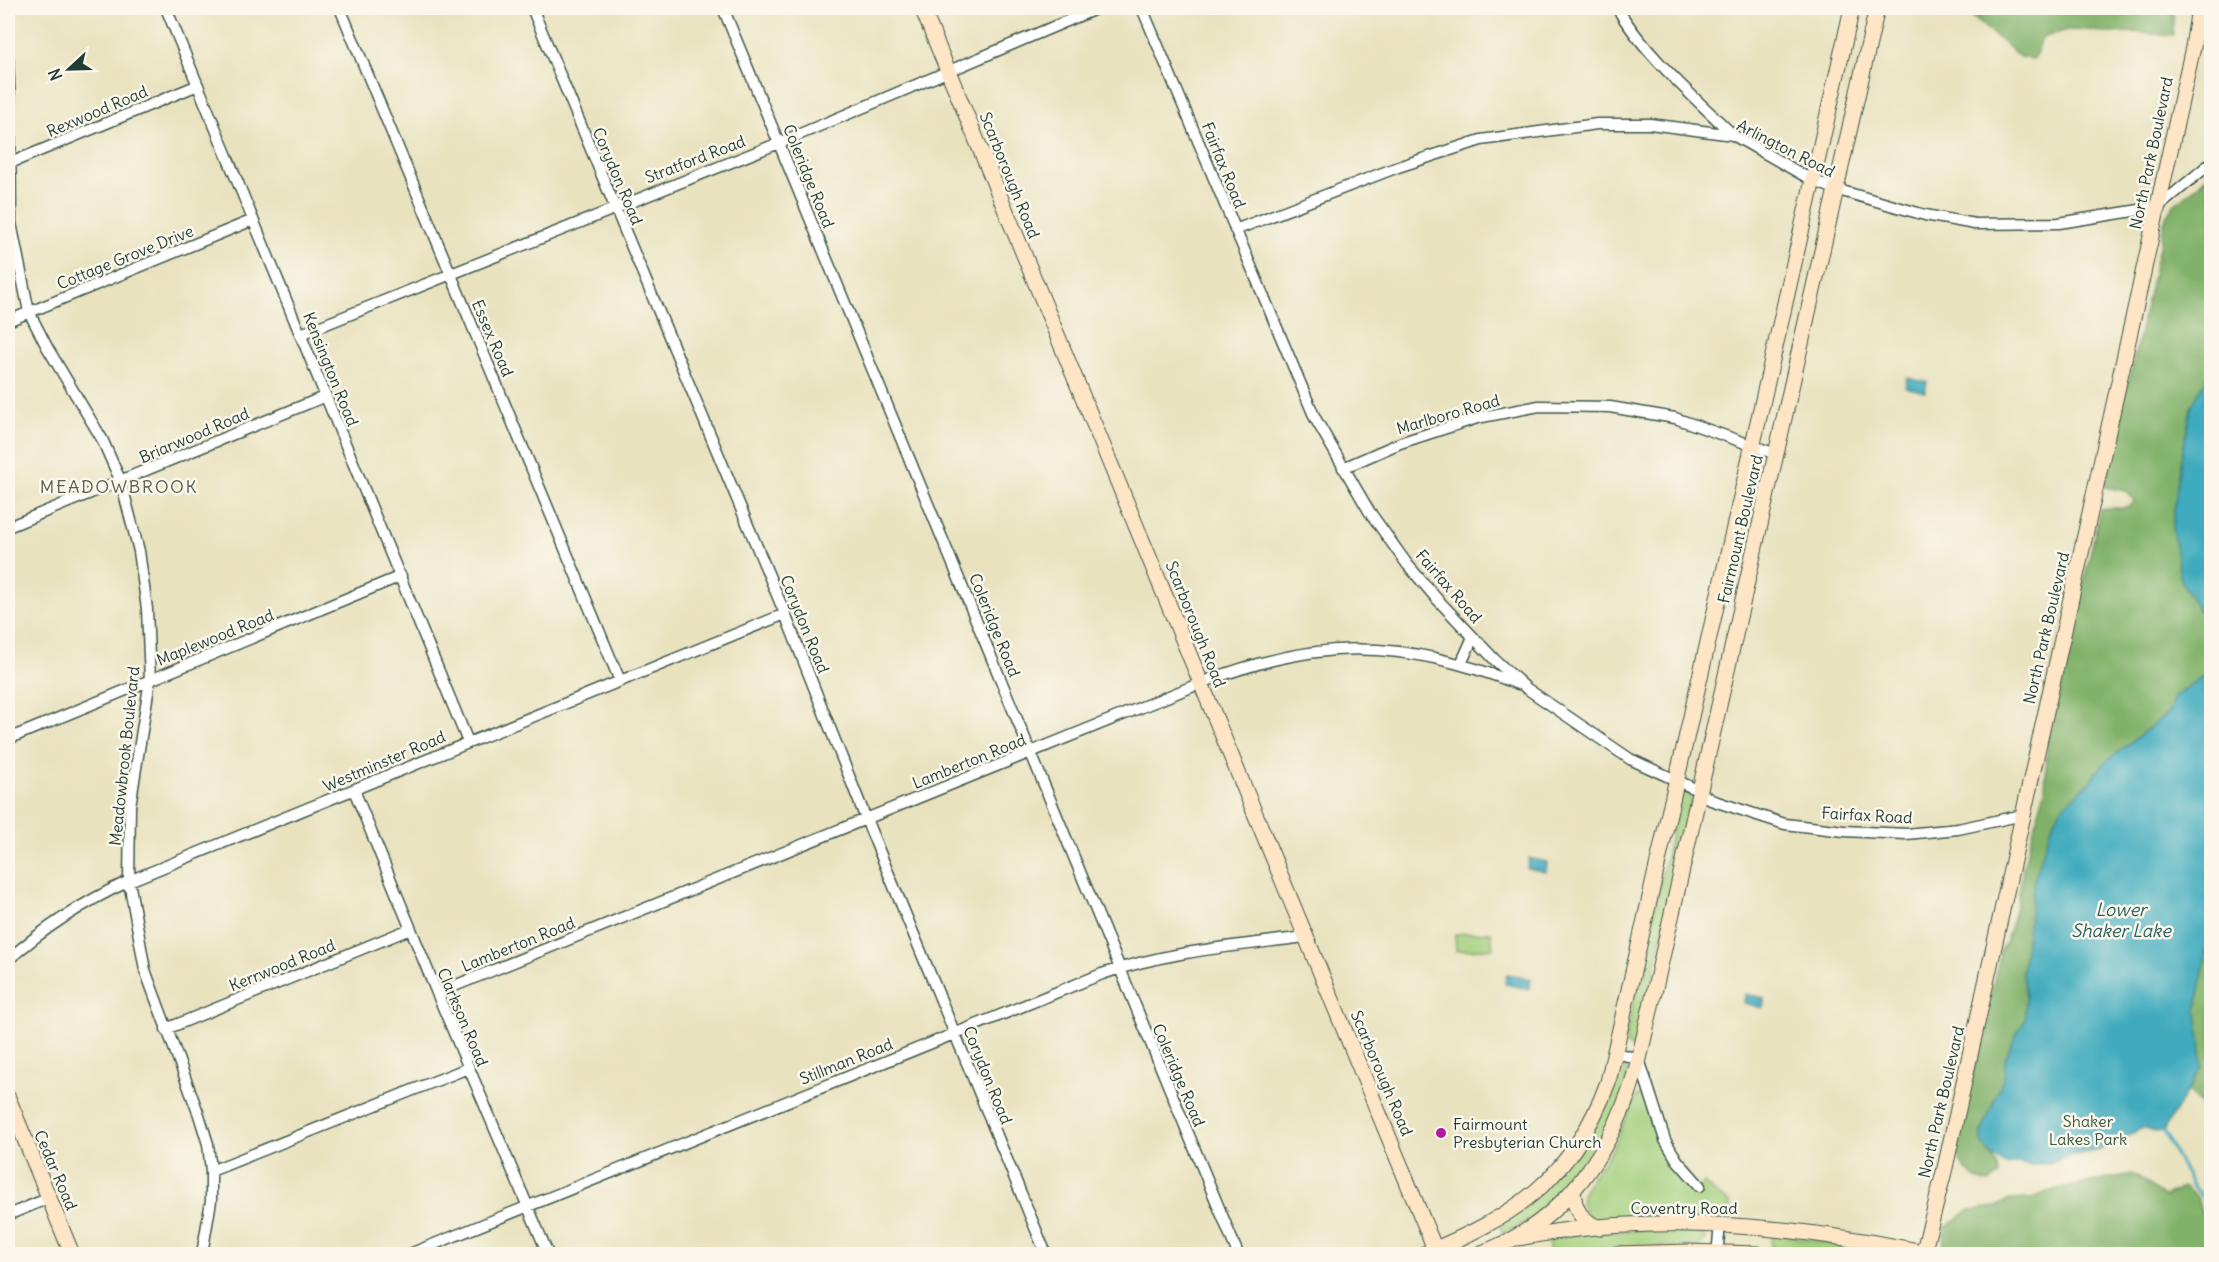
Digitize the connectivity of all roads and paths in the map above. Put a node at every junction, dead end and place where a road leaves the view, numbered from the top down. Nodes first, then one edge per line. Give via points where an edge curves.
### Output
1 (166, 8) edge
2 (340, 8) edge
3 (532, 8) edge
4 (723, 8) edge
5 (922, 8) edge
6 (1098, 8) edge
7 (1143, 8) edge
8 (1617, 8) edge
9 (1852, 8) edge
10 (1877, 8) edge
11 (2199, 8) edge
12 (8, 59) edge
13 (949, 72) junction
14 (198, 85) junction
15 (1733, 135) junction
16 (778, 143) junction
17 (2211, 162) edge
18 (9, 164) edge
19 (1812, 180) junction
20 (1835, 189) junction
21 (615, 207) junction
22 (2158, 207) junction
23 (253, 220) junction
24 (1235, 230) junction
25 (450, 274) junction
26 (29, 312) junction
27 (8, 321) edge
28 (301, 334) junction
29 (326, 396) junction
30 (1752, 446) junction
31 (1776, 454) junction
32 (1343, 468) junction
33 (121, 482) junction
34 (8, 527) edge
35 (401, 576) junction
36 (785, 614) junction
37 (1473, 637) junction
38 (1461, 664) junction
39 (150, 680) junction
40 (620, 681) junction
41 (1201, 683) junction
42 (1526, 688) junction
43 (8, 739) edge
44 (468, 742) junction
45 (1031, 752) junction
46 (1677, 781) junction
47 (354, 790) junction
48 (1699, 792) junction
49 (2023, 815) junction
50 (866, 819) junction
51 (129, 881) junction
52 (410, 929) junction
53 (1305, 937) junction
54 (8, 960) edge
55 (1119, 969) junction
56 (437, 993) junction
57 (166, 1029) junction
58 (955, 1033) junction
59 (1616, 1053) junction
60 (1639, 1059) junction
61 (468, 1068) junction
62 (8, 1098) edge
63 (211, 1171) junction
64 (1700, 1186) dead end
65 (1573, 1190) junction
66 (49, 1198) junction
67 (528, 1207) junction
68 (8, 1215) edge
69 (1720, 1225) junction
70 (1599, 1228) junction
71 (1512, 1239) junction
72 (1432, 1253) edge
73 (72, 1254) edge
74 (202, 1254) edge
75 (410, 1254) edge
76 (548, 1254) edge
77 (1046, 1254) edge
78 (1238, 1254) edge
79 (1479, 1254) edge
80 (1617, 1254) edge
81 (1717, 1254) edge
82 (1758, 1254) edge
83 (1926, 1254) edge

1 - 14 street, Kensington Road
2 - 25 street, Essex Road
3 - 21 street, Corydon Road
4 - 16 street, Coleridge Road
5 - 13 main road, Scarborough Road
6 - 13 street, Stratford Road
7 - 24 street, Fairfax Road
8 - 15 street via 1664,68
9 - 19 main road, Fairmount Boulevard
10 - 20 main road, Fairmount Boulevard
11 - 22 main road, North Park Boulevard
12 - 18 street, Meadowbrook Boulevard
13 - 16 street, Stratford Road
13 - 41 main road, Scarborough Road
14 - 18 street, Rexwood Road
14 - 23 street, Kensington Road
15 - 19 street, Arlington Road
15 - 24 street, Arlington Road via 1650,124 1597,124 1481,140 1398,167
16 - 21 street, Stratford Road
16 - 45 street, Coleridge Road
17 - 22 street
18 - 26 street, Meadowbrook Boulevard via 11,223
19 - 20 street, Arlington Road
19 - 30 main road, Fairmount Boulevard
20 - 22 street, Arlington Road via 1925,215 1975,224 2059,223
20 - 31 main road, Fairmount Boulevard
21 - 25 street, Stratford Road
21 - 36 street, Corydon Road
22 - 49 main road, North Park Boulevard
23 - 26 street, Cottage Grove Drive
23 - 28 street, Kensington Road
24 - 32 street, Fairfax Road via 1315,418
25 - 28 street, Stratford Road
25 - 40 street, Essex Road
26 - 27 street, Cottage Grove Drive
26 - 33 street, Meadowbrook Boulevard via 102,439
28 - 29 street, Kensington Road
29 - 33 street, Briarwood Road
29 - 35 street, Kensington Road
30 - 31 street, Marlboro Road
30 - 32 street, Marlboro Road via 1675,418 1610,407 1539,406 1477,418 1400,443
30 - 46 main road, Fairmount Boulevard
31 - 48 main road, Fairmount Boulevard
32 - 37 street, Fairfax Road via 1407,564
33 - 34 street, Briarwood Road
33 - 39 street, Meadowbrook Boulevard via 139,551 147,609
35 - 39 street, Maplewood Road
35 - 44 street, Kensington Road
36 - 40 street, Westminster Road
36 - 50 street, Corydon Road
37 - 38 street
37 - 42 street, Fairfax Road
38 - 41 street, Lamberton Road via 1371,648 1336,649 1272,659
38 - 42 street, Lamberton Road
39 - 43 street, Maplewood Road
39 - 51 street, Meadowbrook Boulevard via 130,806
40 - 44 street, Westminster Road
41 - 45 street, Lamberton Road
41 - 53 main road, Scarborough Road
42 - 46 street, Fairfax Road via 1630,759
44 - 47 street, Westminster Road
45 - 50 street, Lamberton Road
45 - 55 street, Coleridge Road
46 - 48 street, Fairfax Road
46 - 59 main road, Fairmount Boulevard
47 - 51 street, Westminster Road
47 - 52 street, Clarkson Road
48 - 49 street, Fairfax Road via 1716,802 1785,824 1844,831 1917,833
48 - 60 main road, Fairmount Boulevard
49 - 83 main road, North Park Boulevard
50 - 56 street, Lamberton Road
50 - 58 street, Corydon Road
51 - 54 street, Westminster Road via 55,922
51 - 57 street, Meadowbrook Boulevard via 141,956
52 - 56 street, Clarkson Road
52 - 57 street, Kerrwood Road
53 - 55 street, Stillman Road via 1190,951
53 - 72 main road, Scarborough Road
55 - 58 street, Stillman Road
55 - 78 street, Coleridge Road
56 - 61 street, Clarkson Road
57 - 63 street, Meadowbrook Boulevard via 202,1126
58 - 67 street, Stillman Road
58 - 77 street, Corydon Road
59 - 60 street
59 - 72 main road, Fairmount Boulevard via 1594,1117 1554,1175 1507,1214
60 - 64 street via 1665,1140
60 - 65 main road, Fairmount Boulevard via 1620,1119
61 - 63 street
61 - 67 street, Clarkson Road
62 - 66 main road, Cedar Road
63 - 74 street, Meadowbrook Boulevard via 210,1213
65 - 70 main road via 1580,1216
65 - 71 main road, Fairmount Boulevard
66 - 68 street
66 - 73 main road, Cedar Road
67 - 75 street, Stillman Road
67 - 76 street, Clarkson Road
69 - 70 main road, Coventry Road
69 - 81 street
69 - 83 main road, Coventry Road via 1787,1230
70 - 71 main road, Coventry Road
71 - 72 main road, Coventry Road
71 - 79 main road, Fairmount Boulevard
80 - 81 main road
81 - 82 main road

